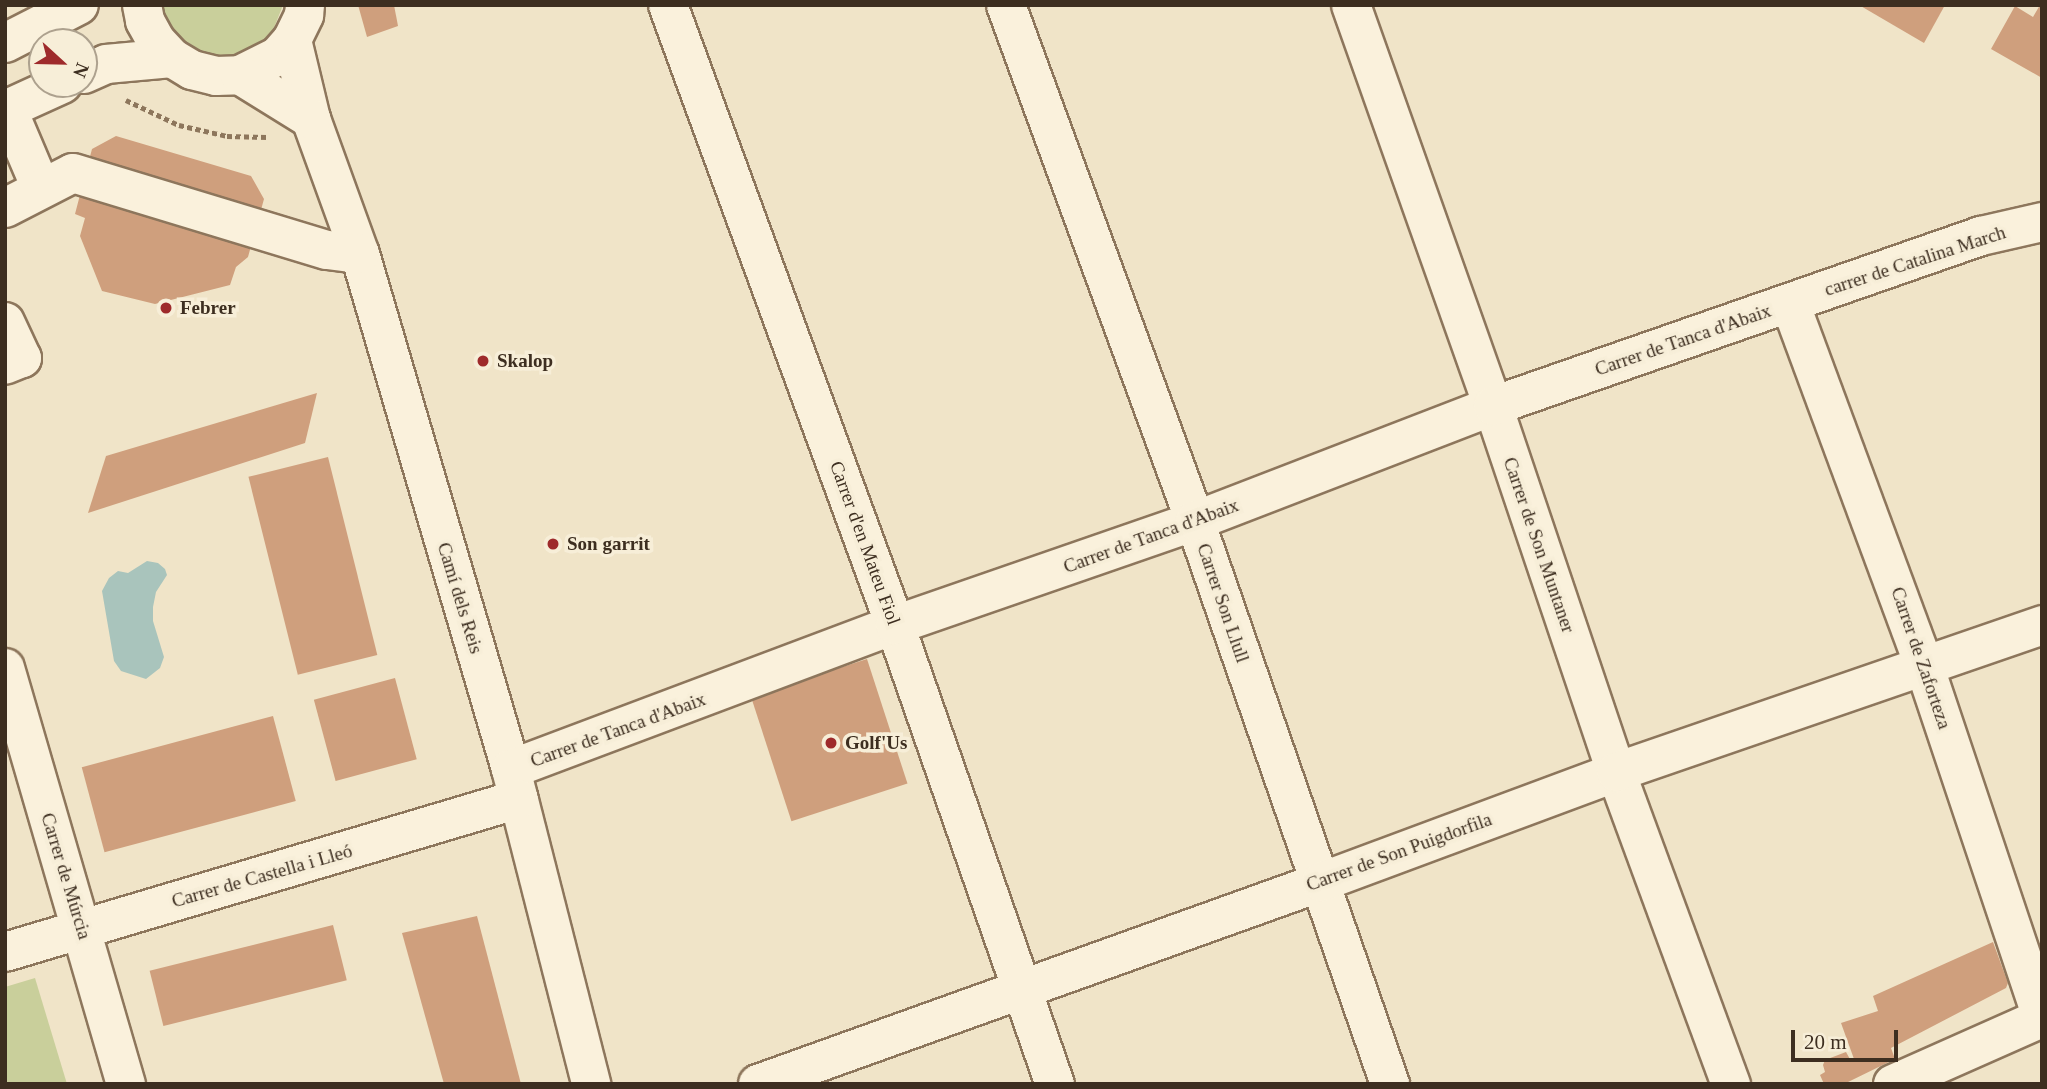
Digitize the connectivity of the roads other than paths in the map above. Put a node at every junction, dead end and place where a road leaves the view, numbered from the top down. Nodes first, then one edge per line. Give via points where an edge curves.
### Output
1 (79, 5) edge
2 (142, 5) edge
3 (305, 5) edge
4 (668, 5) edge
5 (1006, 5) edge
6 (1351, 5) edge
7 (292, 40) junction
8 (5, 43) edge
9 (172, 58) junction
10 (98, 69) edge
11 (240, 75) junction
12 (31, 98) edge
13 (6, 109) edge
14 (311, 118) junction
15 (41, 188) junction
16 (5, 208) edge
17 (2040, 225) edge
18 (360, 254) junction
19 (1790, 303) junction
20 (5, 323) edge
21 (5, 365) edge
22 (1493, 406) junction
23 (1195, 521) junction
24 (895, 625) junction
25 (2042, 625) edge
26 (1924, 665) junction
27 (5, 668) edge
28 (1616, 772) junction
29 (515, 784) junction
30 (1321, 882) junction
31 (80, 930) junction
32 (5, 952) edge
33 (1022, 987) junction
34 (2042, 1017) edge
35 (126, 1084) edge
36 (591, 1084) edge
37 (758, 1084) edge
38 (1055, 1084) edge
39 (1390, 1084) edge
40 (1731, 1084) edge
41 (1893, 1084) edge

1 - 8 street
2 - 9 street via 156,41
3 - 7 street
4 - 24 street, Carrer d'en Mateu Fiol
5 - 23 street, Carrer Son Llull
6 - 22 street, Carrer de Son Muntaner
7 - 11 street via 278,56
7 - 14 street, Camí dels Reis
9 - 10 street
9 - 11 street via 204,73
11 - 14 street
12 - 13 street
13 - 15 street
14 - 18 street, Camí dels Reis
15 - 16 street
15 - 18 street via 73,173 327,250
17 - 19 street, carrer de Catalina March via 1981,236
18 - 29 street, Camí dels Reis
19 - 22 street, Carrer de Tanca d'Abaix
19 - 26 street, Carrer de Zaforteza
20 - 21 street via 22,358
22 - 23 street, Carrer de Tanca d'Abaix
22 - 28 street, Carrer de Son Muntaner
23 - 24 street, Carrer de Tanca d'Abaix
23 - 30 street, Carrer Son Llull
24 - 29 street, Carrer de Tanca d'Abaix
24 - 33 street, Carrer d'en Mateu Fiol
25 - 26 street, Carrer de Son Puigdorfila
26 - 28 street, Carrer de Son Puigdorfila
26 - 34 street, Carrer de Zaforteza
27 - 31 street, Carrer de Múrcia
28 - 30 street, Carrer de Son Puigdorfila
28 - 40 street, Carrer de Son Muntaner
29 - 31 street, Carrer de Castella i Lleó
29 - 36 street, Camí dels Reis
30 - 33 street, Carrer de Son Puigdorfila
30 - 39 street, Carrer Son Llull
31 - 32 street, Carrer de Castella i Lleó
31 - 35 street, Carrer de Múrcia
33 - 37 street, Carrer de Son Puigdorfila
33 - 38 street, Carrer d'en Mateu Fiol
34 - 41 street

